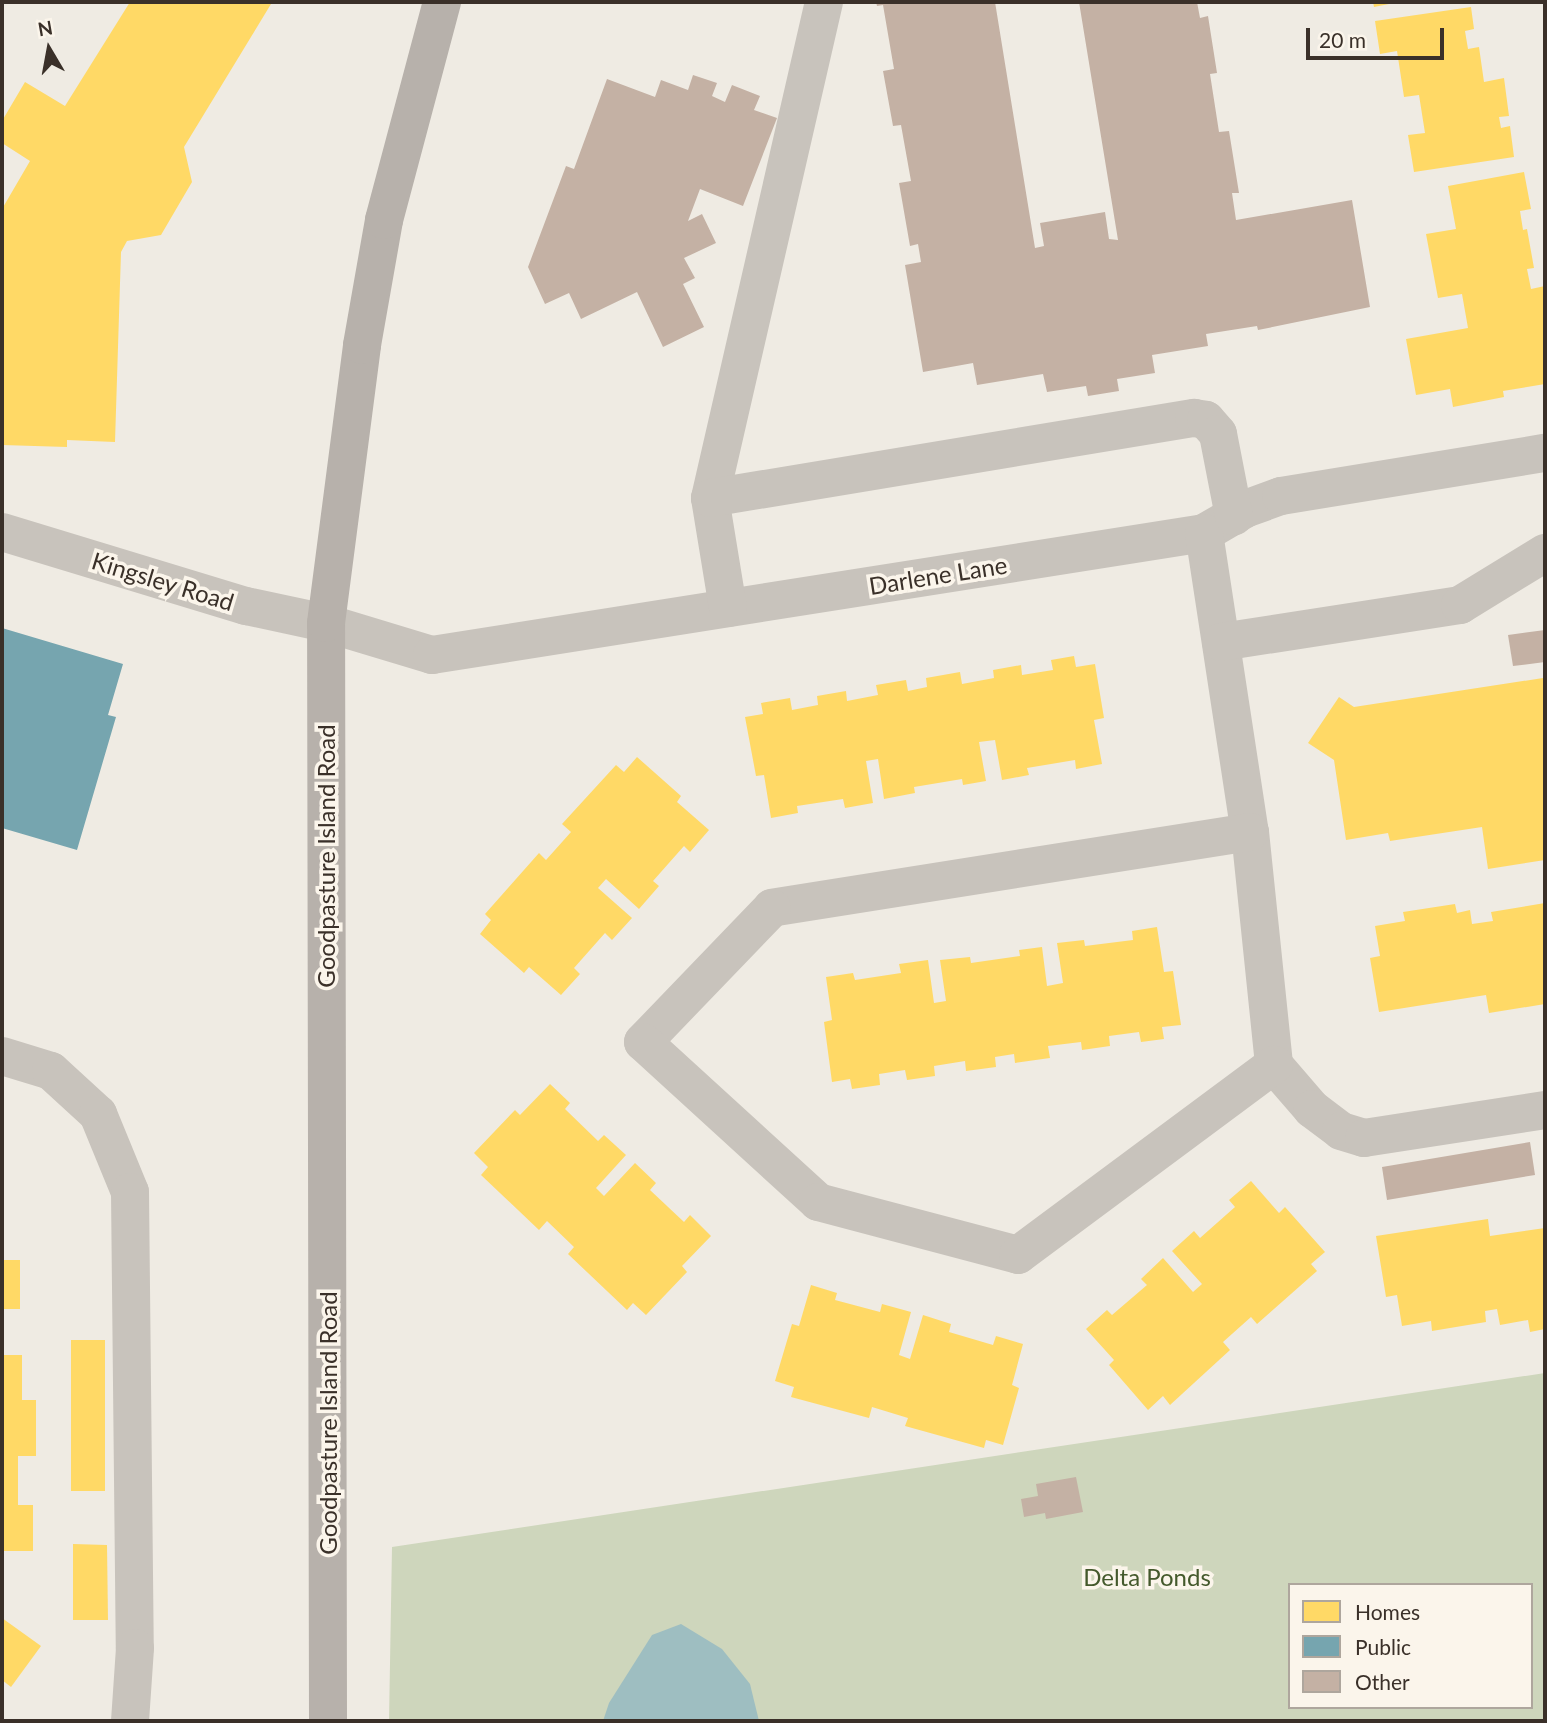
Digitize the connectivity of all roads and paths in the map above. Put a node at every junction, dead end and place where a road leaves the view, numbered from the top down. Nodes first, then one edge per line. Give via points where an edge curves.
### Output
1 (442, 2) edge
2 (824, 2) edge
3 (1545, 453) edge
4 (710, 498) junction
5 (1219, 525) junction
6 (2, 532) edge
7 (1545, 553) edge
8 (728, 608) junction
9 (326, 623) junction
10 (1221, 642) junction
11 (1250, 832) junction
12 (2, 1056) edge
13 (1274, 1065) junction
14 (1545, 1110) edge
15 (130, 1721) edge
16 (328, 1721) edge

1 - 9 main road, Goodpasture Island Road via 384,220 362,345
2 - 4 street
3 - 5 street, Darlene Lane via 1281,496
4 - 5 street via 1195,418 1206,420 1218,433
4 - 8 street
5 - 8 street, Darlene Lane
5 - 10 street
6 - 9 street, Kingsley Road via 246,606
7 - 10 street via 1460,605
8 - 9 street, Darlene Lane via 432,655
9 - 16 main road, Goodpasture Island Road
10 - 11 street
11 - 13 street
11 - 13 street via 772,908 643,1042 818,1202 1018,1255
12 - 15 street via 51,1071 98,1114 130,1192 135,1636
13 - 14 street via 1312,1109 1341,1131 1364,1138

